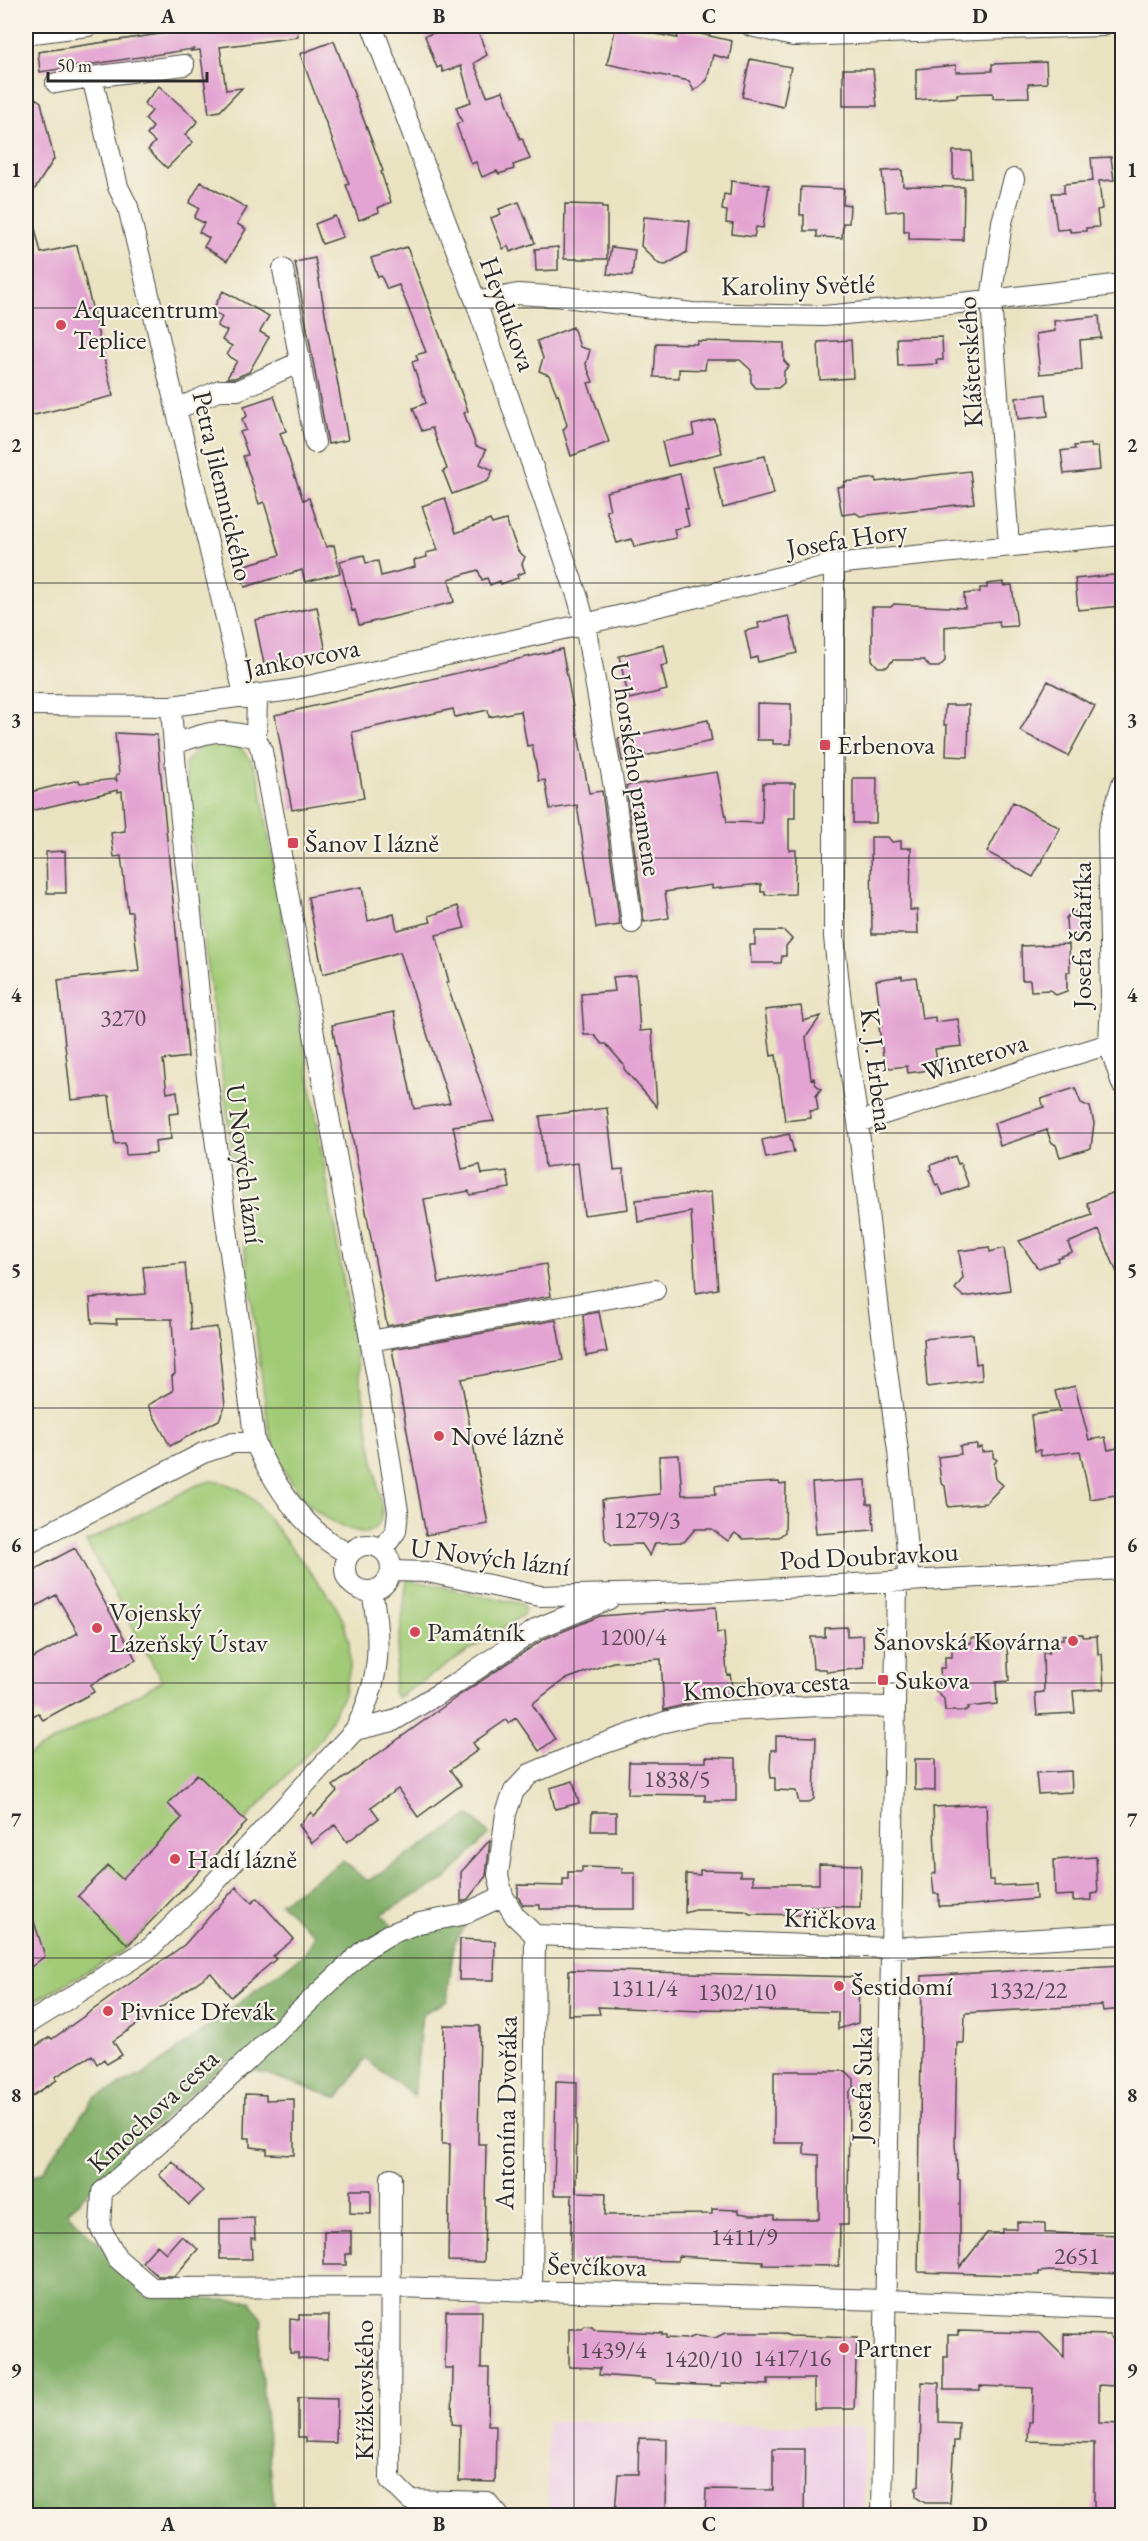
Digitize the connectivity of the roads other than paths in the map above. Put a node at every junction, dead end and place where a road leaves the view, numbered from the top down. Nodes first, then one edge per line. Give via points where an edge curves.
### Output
1 (88, 26) edge
2 (372, 26) edge
3 (751, 26) edge
4 (1102, 26) edge
5 (26, 34) edge
6 (184, 65) dead end
7 (92, 77) junction
8 (56, 83) dead end
9 (1014, 178) dead end
10 (283, 269) dead end
11 (1122, 284) edge
12 (991, 300) junction
13 (476, 302) junction
14 (300, 362) junction
15 (177, 409) junction
16 (315, 443) dead end
17 (1122, 535) edge
18 (1009, 545) junction
19 (834, 564) junction
20 (585, 624) junction
21 (251, 697) junction
22 (26, 705) edge
23 (171, 706) junction
24 (256, 738) junction
25 (174, 744) junction
26 (1122, 784) edge
27 (632, 923) dead end
28 (1109, 1044) junction
29 (1122, 1084) edge
30 (858, 1122) junction
31 (655, 1290) dead end
32 (370, 1341) junction
33 (255, 1443) junction
34 (26, 1545) edge
35 (383, 1549) junction
36 (349, 1554) junction
37 (1122, 1569) edge
38 (392, 1571) junction
39 (903, 1580) junction
40 (372, 1592) junction
41 (618, 1595) junction
42 (895, 1707) junction
43 (355, 1730) junction
44 (503, 1896) junction
45 (1122, 1934) edge
46 (535, 1935) junction
47 (891, 1948) junction
48 (26, 2025) edge
49 (392, 2178) dead end
50 (100, 2227) joint
51 (391, 2287) junction
52 (531, 2292) junction
53 (885, 2300) junction
54 (1122, 2309) edge
55 (499, 2516) edge
56 (882, 2516) edge

1 - 5 street
2 - 13 street, Heydukova
3 - 4 street via 793,36
6 - 7 street
7 - 8 street
7 - 15 street, Petra Jilemnického
9 - 12 street, Klášterského via 1002,222
10 - 14 street
11 - 12 street, Karoliny Světlé
12 - 13 street, Karoliny Světlé via 824,316 692,313 518,294
12 - 18 street, Klášterského
13 - 20 street, Heydukova
14 - 15 street via 238,390 220,390
14 - 16 street
15 - 21 street, Petra Jilemnického
17 - 18 street, Josefa Hory
18 - 19 street, Josefa Hory
19 - 20 street, Josefa Hory
19 - 30 street, K. J. Erbena via 834,937
20 - 21 street, Jankovcova
20 - 27 street, U horského pramene via 614,788
21 - 23 street, Jankovcova
21 - 24 street, U Nových lázní
22 - 23 street, Jankovcova
23 - 25 street, U Nových lázní
24 - 25 street via 233,731 202,734
24 - 32 street, U Nových lázní via 262,751
25 - 33 street, U Nových lázní via 205,1058
26 - 28 street, Josefa Šafaříka via 1108,830
28 - 29 street, Josefa Šafaříka
28 - 30 street, Winterova
30 - 39 street, K. J. Erbena via 898,1451 907,1550
31 - 32 street
32 - 35 street, U Nových lázní via 398,1511 396,1531
33 - 34 street via 233,1443 203,1453
33 - 36 street, U Nových lázní via 273,1480 308,1523 334,1547
35 - 36 street, U Nových lázní via 361,1545
35 - 38 street, U Nových lázní
36 - 40 street via 345,1563 348,1581
37 - 39 street, Pod Doubravkou
38 - 40 street, U Nových lázní via 388,1581
38 - 41 street, U Nových lázní via 428,1572 540,1596
39 - 41 street, Pod Doubravkou
39 - 42 street, Josefa Suka
40 - 43 street via 378,1661 369,1702
41 - 43 street via 538,1628 393,1721
42 - 44 street, Kmochova cesta via 819,1706 706,1712 594,1747 530,1774 514,1791 506,1813 498,1875
42 - 47 street, Josefa Suka
43 - 48 street via 209,1889 150,1947
44 - 46 street, Kmochova cesta via 515,1916
44 - 50 street, Kmochova cesta via 462,1915 419,1923 390,1934 365,1949 177,2127 102,2192
45 - 47 street, Křičkova
46 - 47 street, Křičkova
46 - 52 street, Antonína Dvořáka
47 - 53 street, Josefa Suka
49 - 51 street, Křížkovského
50 - 51 street, Ševčíkova via 117,2258 152,2288
51 - 52 street, Ševčíkova
51 - 55 street, Křížkovského via 390,2480 410,2500 487,2502
52 - 53 street, Ševčíkova
53 - 54 street, Ševčíkova
53 - 56 street, Josefa Suka

